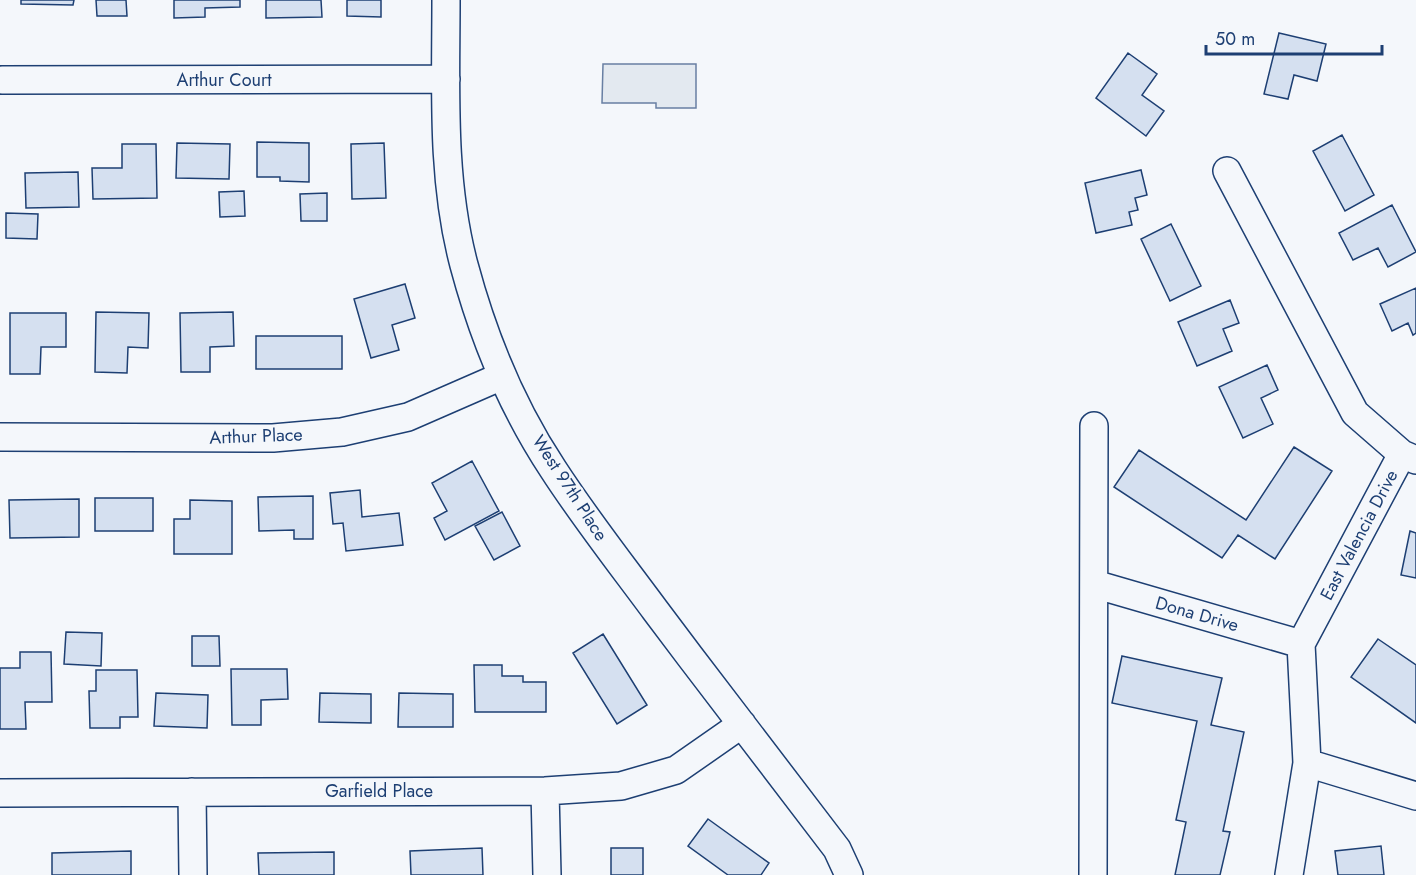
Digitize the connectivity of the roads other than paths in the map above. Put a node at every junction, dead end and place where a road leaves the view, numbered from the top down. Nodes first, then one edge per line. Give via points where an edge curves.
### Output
1 (446, 0) edge
2 (446, 79) junction
3 (2, 80) dead end
4 (1227, 171) dead end
5 (502, 376) junction
6 (1094, 426) dead end
7 (0, 437) edge
8 (1409, 457) edge
9 (1094, 584) junction
10 (1301, 644) junction
11 (742, 724) junction
12 (1307, 763) junction
13 (545, 791) junction
14 (192, 792) junction
15 (0, 793) edge
16 (1416, 796) edge
17 (193, 875) edge
18 (547, 875) edge
19 (849, 875) edge
20 (1093, 875) edge
21 (1289, 875) edge

1 - 2 street, West 97th Place
2 - 3 street, Arthur Court
2 - 5 street, West 97th Place via 447,145 461,251
4 - 8 street, East Valencia Drive via 1355,413
5 - 7 street, Arthur Place via 408,417 342,432 273,438
5 - 11 street, West 97th Place via 552,468
6 - 9 street
8 - 10 street, East Valencia Drive
9 - 10 street, Dona Drive
9 - 20 street
10 - 12 street
11 - 13 street, Garfield Place via 676,770 621,786
11 - 19 street, West 97th Place via 837,849
12 - 16 street
12 - 21 street
13 - 14 street, Garfield Place
13 - 18 street
14 - 15 street, Garfield Place
14 - 17 street

